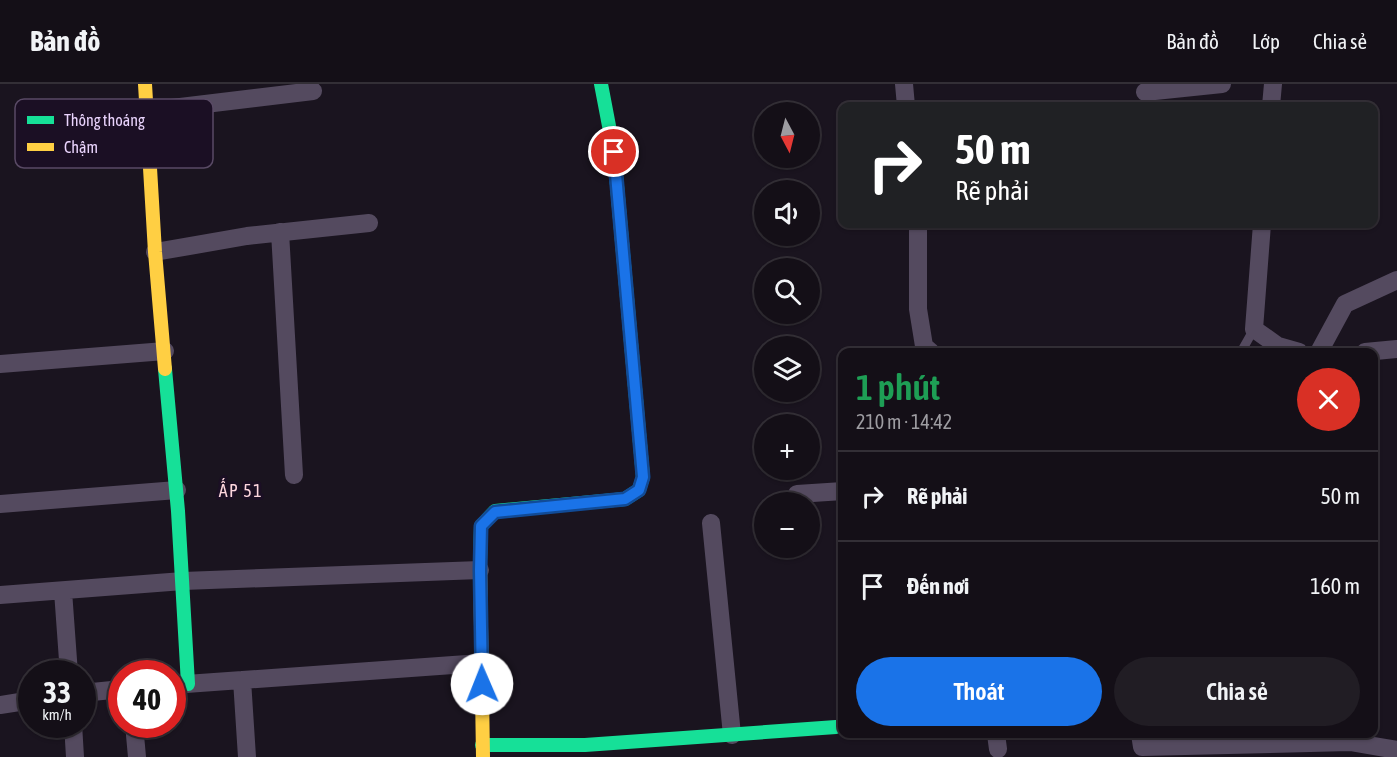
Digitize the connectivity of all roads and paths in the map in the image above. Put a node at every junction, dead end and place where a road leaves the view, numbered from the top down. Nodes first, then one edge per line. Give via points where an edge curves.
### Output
1 (145, 84) edge
2 (601, 84) edge
3 (903, 84) edge
4 (1222, 84) edge
5 (1273, 84) edge
6 (313, 91) dead end
7 (1145, 92) dead end
8 (146, 99) edge
9 (905, 102) edge
10 (1271, 102) edge
11 (213, 103) edge
12 (150, 168) edge
13 (369, 223) dead end
14 (918, 228) edge
15 (1262, 228) edge
16 (280, 232) junction
17 (155, 252) junction
18 (1397, 280) edge
19 (1254, 329) junction
20 (926, 348) edge
21 (1243, 348) edge
22 (1285, 348) edge
23 (1321, 348) edge
24 (1397, 349) edge
25 (165, 351) junction
26 (1378, 351) edge
27 (0, 364) edge
28 (294, 475) dead end
29 (177, 490) junction
30 (838, 491) edge
31 (820, 492) edge
32 (0, 504) edge
33 (711, 523) dead end
34 (480, 570) junction
35 (183, 581) junction
36 (63, 591) junction
37 (0, 596) edge
38 (68, 660) edge
39 (181, 660) edge
40 (481, 663) junction
41 (242, 680) junction
42 (186, 684) edge
43 (18, 702) edge
44 (0, 705) edge
45 (836, 727) dead end
46 (732, 735) junction
47 (74, 738) edge
48 (135, 738) edge
49 (1141, 738) edge
50 (1350, 738) edge
51 (1397, 750) edge
52 (482, 751) edge
53 (75, 757) edge
54 (137, 757) edge
55 (247, 757) edge

1 - 8 street
2 - 34 street via 614,152 643,477 639,490 625,499 495,512 481,526
3 - 9 street
4 - 7 street
5 - 10 street
6 - 11 street
12 - 17 street
13 - 16 street
14 - 20 street via 918,309
15 - 19 street
16 - 17 street
16 - 28 street
17 - 25 street
18 - 23 street via 1345,304
19 - 21 lane
19 - 22 street
24 - 26 street
25 - 27 street
25 - 29 street
29 - 32 street
29 - 35 street
30 - 31 street
33 - 46 street
34 - 35 street
34 - 40 street
35 - 36 street
35 - 39 street
36 - 37 street
36 - 38 street
40 - 41 street
40 - 52 street
41 - 42 street
41 - 55 street
43 - 44 street
45 - 46 street
46 - 52 street
47 - 53 street
48 - 54 street
49 - 50 street via 1142,747
50 - 51 street

